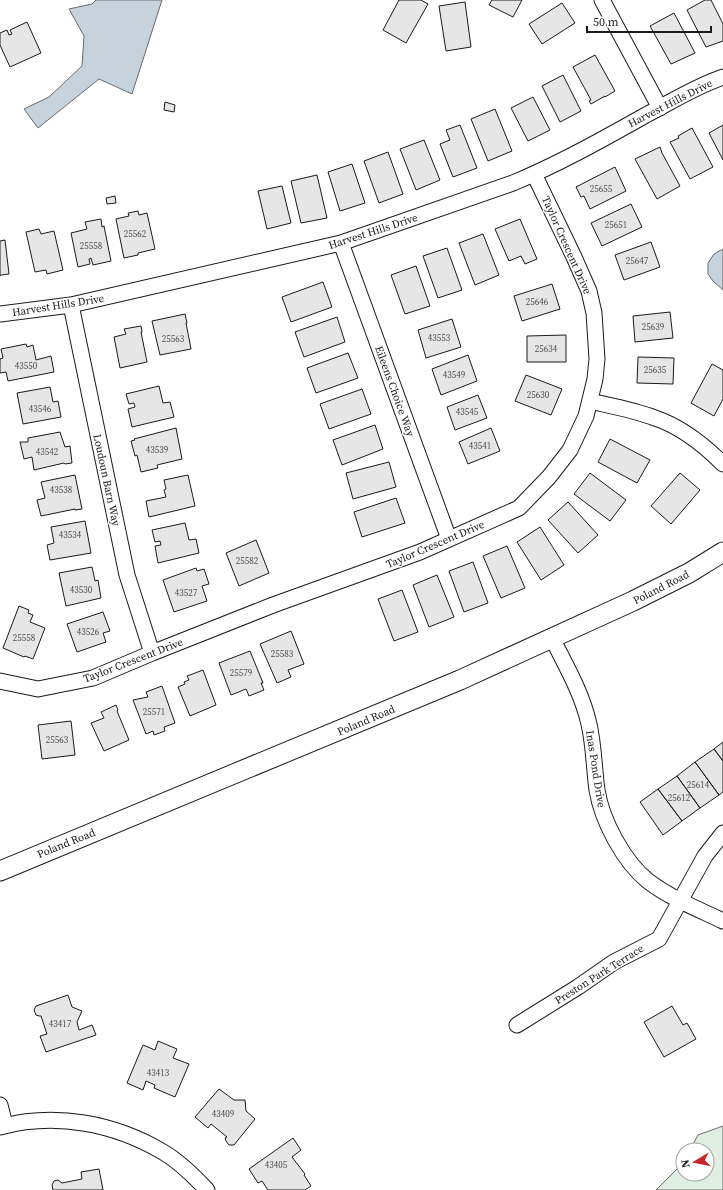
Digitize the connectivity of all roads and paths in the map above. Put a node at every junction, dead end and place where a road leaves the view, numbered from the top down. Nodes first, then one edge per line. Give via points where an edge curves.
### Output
1 (602, 0) edge
2 (723, 77) edge
3 (660, 108) junction
4 (534, 174) junction
5 (340, 243) junction
6 (71, 305) junction
7 (0, 314) edge
8 (590, 401) junction
9 (723, 464) edge
10 (449, 539) junction
11 (723, 552) edge
12 (552, 638) junction
13 (152, 653) junction
14 (0, 681) edge
15 (723, 833) edge
16 (0, 871) edge
17 (681, 900) junction
18 (723, 921) edge
19 (516, 1025) dead end
20 (0, 1105) edge
21 (2, 1126) edge
22 (207, 1190) edge

1 - 3 street
2 - 3 street, Harvest Hills Drive
3 - 4 street, Harvest Hills Drive
4 - 5 street, Harvest Hills Drive
4 - 8 street, Taylor Crescent Drive via 589,291 597,359
5 - 6 street, Harvest Hills Drive
5 - 10 street, Eileens Choice Way
6 - 7 street, Harvest Hills Drive
6 - 13 street, Loudoun Barn Way via 127,575
8 - 9 street via 656,418 682,430
8 - 10 street, Taylor Crescent Drive via 570,450 549,477 519,508
10 - 13 street, Taylor Crescent Drive
11 - 12 street, Poland Road via 689,573
12 - 16 street, Poland Road via 356,724
12 - 17 street, Inas Pond Drive via 581,698 587,718 593,746 597,790 608,825 619,846 639,872 661,890
13 - 14 street, Taylor Crescent Drive via 93,678 66,684 38,689
15 - 17 street, Preston Park Terrace via 705,856
17 - 18 street, Inas Pond Drive
17 - 19 street, Preston Park Terrace via 659,939 614,962
20 - 21 street
21 - 22 street via 54,1120 83,1122 112,1129 164,1153 187,1170

